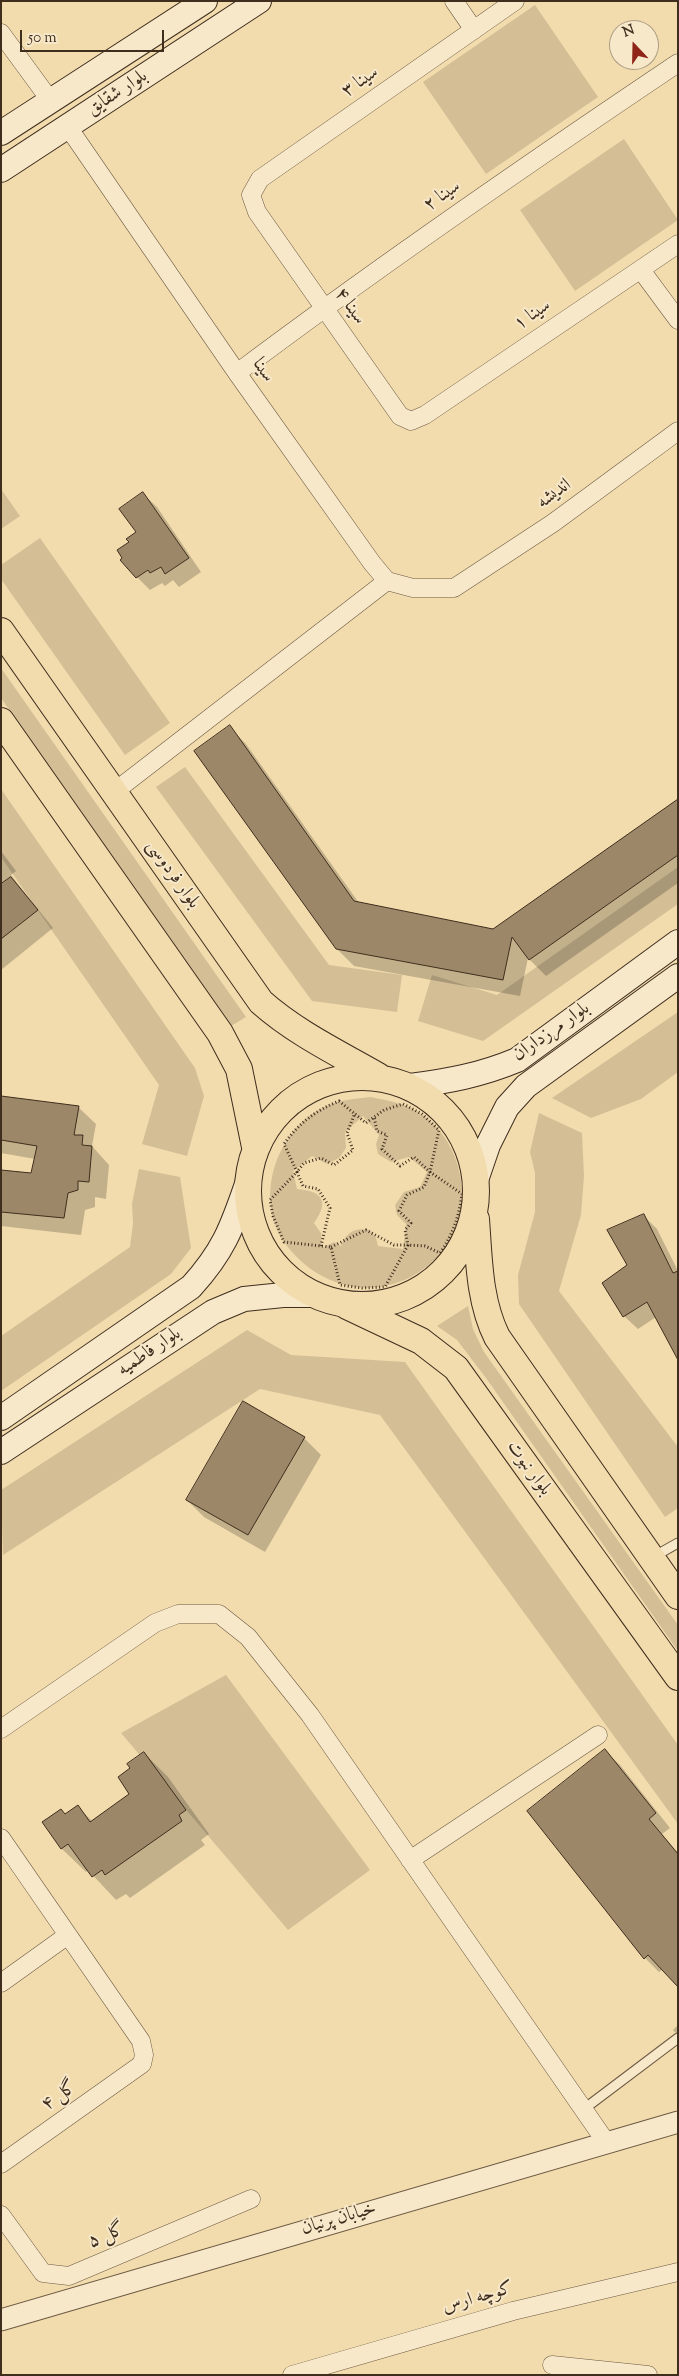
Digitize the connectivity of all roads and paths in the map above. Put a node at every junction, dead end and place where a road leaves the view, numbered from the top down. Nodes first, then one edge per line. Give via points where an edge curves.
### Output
1 (205, 1) edge
2 (259, 1) edge
3 (454, 1) edge
4 (515, 1) edge
5 (474, 30) junction
6 (1, 33) edge
7 (678, 63) edge
8 (50, 100) junction
9 (68, 127) junction
10 (1, 133) edge
11 (1, 170) edge
12 (257, 212) joint
13 (678, 244) edge
14 (641, 270) junction
15 (324, 307) junction
16 (678, 320) edge
17 (237, 373) junction
18 (411, 421) joint
19 (678, 431) edge
20 (387, 581) junction
21 (1, 631) edge
22 (1, 721) edge
23 (114, 792) junction
24 (678, 942) edge
25 (678, 976) edge
26 (381, 1077) junction
27 (410, 1086) junction
28 (355, 1113) junction
29 (374, 1117) junction
30 (255, 1147) junction
31 (297, 1172) junction
32 (430, 1172) junction
33 (476, 1180) junction
34 (247, 1184) junction
35 (475, 1209) junction
36 (408, 1245) junction
37 (321, 1246) junction
38 (331, 1247) junction
39 (313, 1295) junction
40 (342, 1304) junction
41 (1, 1418) edge
42 (1, 1452) edge
43 (678, 1543) edge
44 (651, 1558) junction
45 (678, 1596) edge
46 (678, 1677) edge
47 (1, 1729) edge
48 (598, 1735) dead end
49 (1, 1838) edge
50 (410, 1860) junction
51 (68, 1935) junction
52 (1, 1983) edge
53 (678, 2038) edge
54 (584, 2108) junction
55 (678, 2122) edge
56 (606, 2142) junction
57 (1, 2164) edge
58 (251, 2199) dead end
59 (1, 2215) edge
60 (678, 2272) edge
61 (1, 2320) edge
62 (552, 2365) dead end
63 (292, 2375) edge
64 (648, 2375) edge

1 - 8 main road, بلوار شقایق
2 - 9 main road, بلوار شقایق
3 - 5 street
4 - 5 street, سینا ۳
5 - 12 street, سینا ۳ via 260,179 251,195
6 - 8 street
7 - 15 street, سینا ۲
8 - 9 main road
8 - 10 main road, بلوار شقایق
9 - 11 main road, بلوار شقایق
9 - 17 street, سینا
12 - 15 street, سینا ۴
13 - 14 street, سینا ۱
14 - 16 street
14 - 18 street, سینا ۱ via 425,415
15 - 17 street, سینا ۲
15 - 18 street, سینا ۴ via 400,416
17 - 20 street, سینا
19 - 20 street, اندیشه via 554,523 454,588 413,588
20 - 23 street
21 - 23 main road, بلوار فردوسی
22 - 30 main road via 220,1033 239,1069
23 - 26 main road, بلوار فردوسی via 261,1002 303,1034
24 - 27 main road, بلوار مرزداران via 517,1060 488,1072
25 - 33 main road, بلوار مرزداران via 526,1086 508,1107 488,1145
26 - 27 main road
26 - 30 main road via 350,1076 320,1084 293,1098 271,1120
27 - 33 main road via 435,1102 456,1124 470,1150
28 - 29 path via 366,1123
28 - 31 path via 347,1133 353,1150 334,1165 321,1158 304,1163
28 - 31 path via 339,1101 317,1111 297,1127 284,1144
29 - 32 path via 377,1131 387,1135 382,1149 400,1166 414,1157
29 - 32 path via 403,1104 422,1114 439,1130
30 - 34 main road
31 - 37 path via 303,1186 318,1189 330,1208
31 - 37 path via 270,1200 273,1216 284,1242
32 - 36 path via 424,1187 406,1195 399,1211 412,1223 405,1230
32 - 36 path via 462,1194 460,1216 440,1253 425,1246
33 - 35 main road
34 - 39 main road via 248,1212 256,1238 277,1268
34 - 41 main road, بلوار فاطمیه via 227,1238 211,1265 191,1287
35 - 40 main road via 468,1234 456,1257 417,1291 394,1301
35 - 44 main road via 483,1294 497,1338
36 - 38 path via 394,1245 366,1230
36 - 38 path via 385,1287 362,1288 340,1285
37 - 38 path
39 - 40 main road
39 - 42 main road, بلوار فاطمیه via 244,1299 213,1312
40 - 46 main road, بلوار نبوت via 421,1342 456,1368
43 - 44 lane
44 - 45 main road
47 - 50 street via 155,1623 178,1614 220,1614 248,1637 310,1716
48 - 50 street
49 - 51 street
50 - 54 street
51 - 52 street
51 - 57 street, گل ۴ via 141,2041 142,2064
53 - 54 lane
54 - 56 street
55 - 56 street, خیابان پرنیان
56 - 61 street, خیابان پرنیان
58 - 59 street, گل ۵ via 68,2276 43,2273
60 - 63 street, کوچه ارس via 513,2311
62 - 64 street

